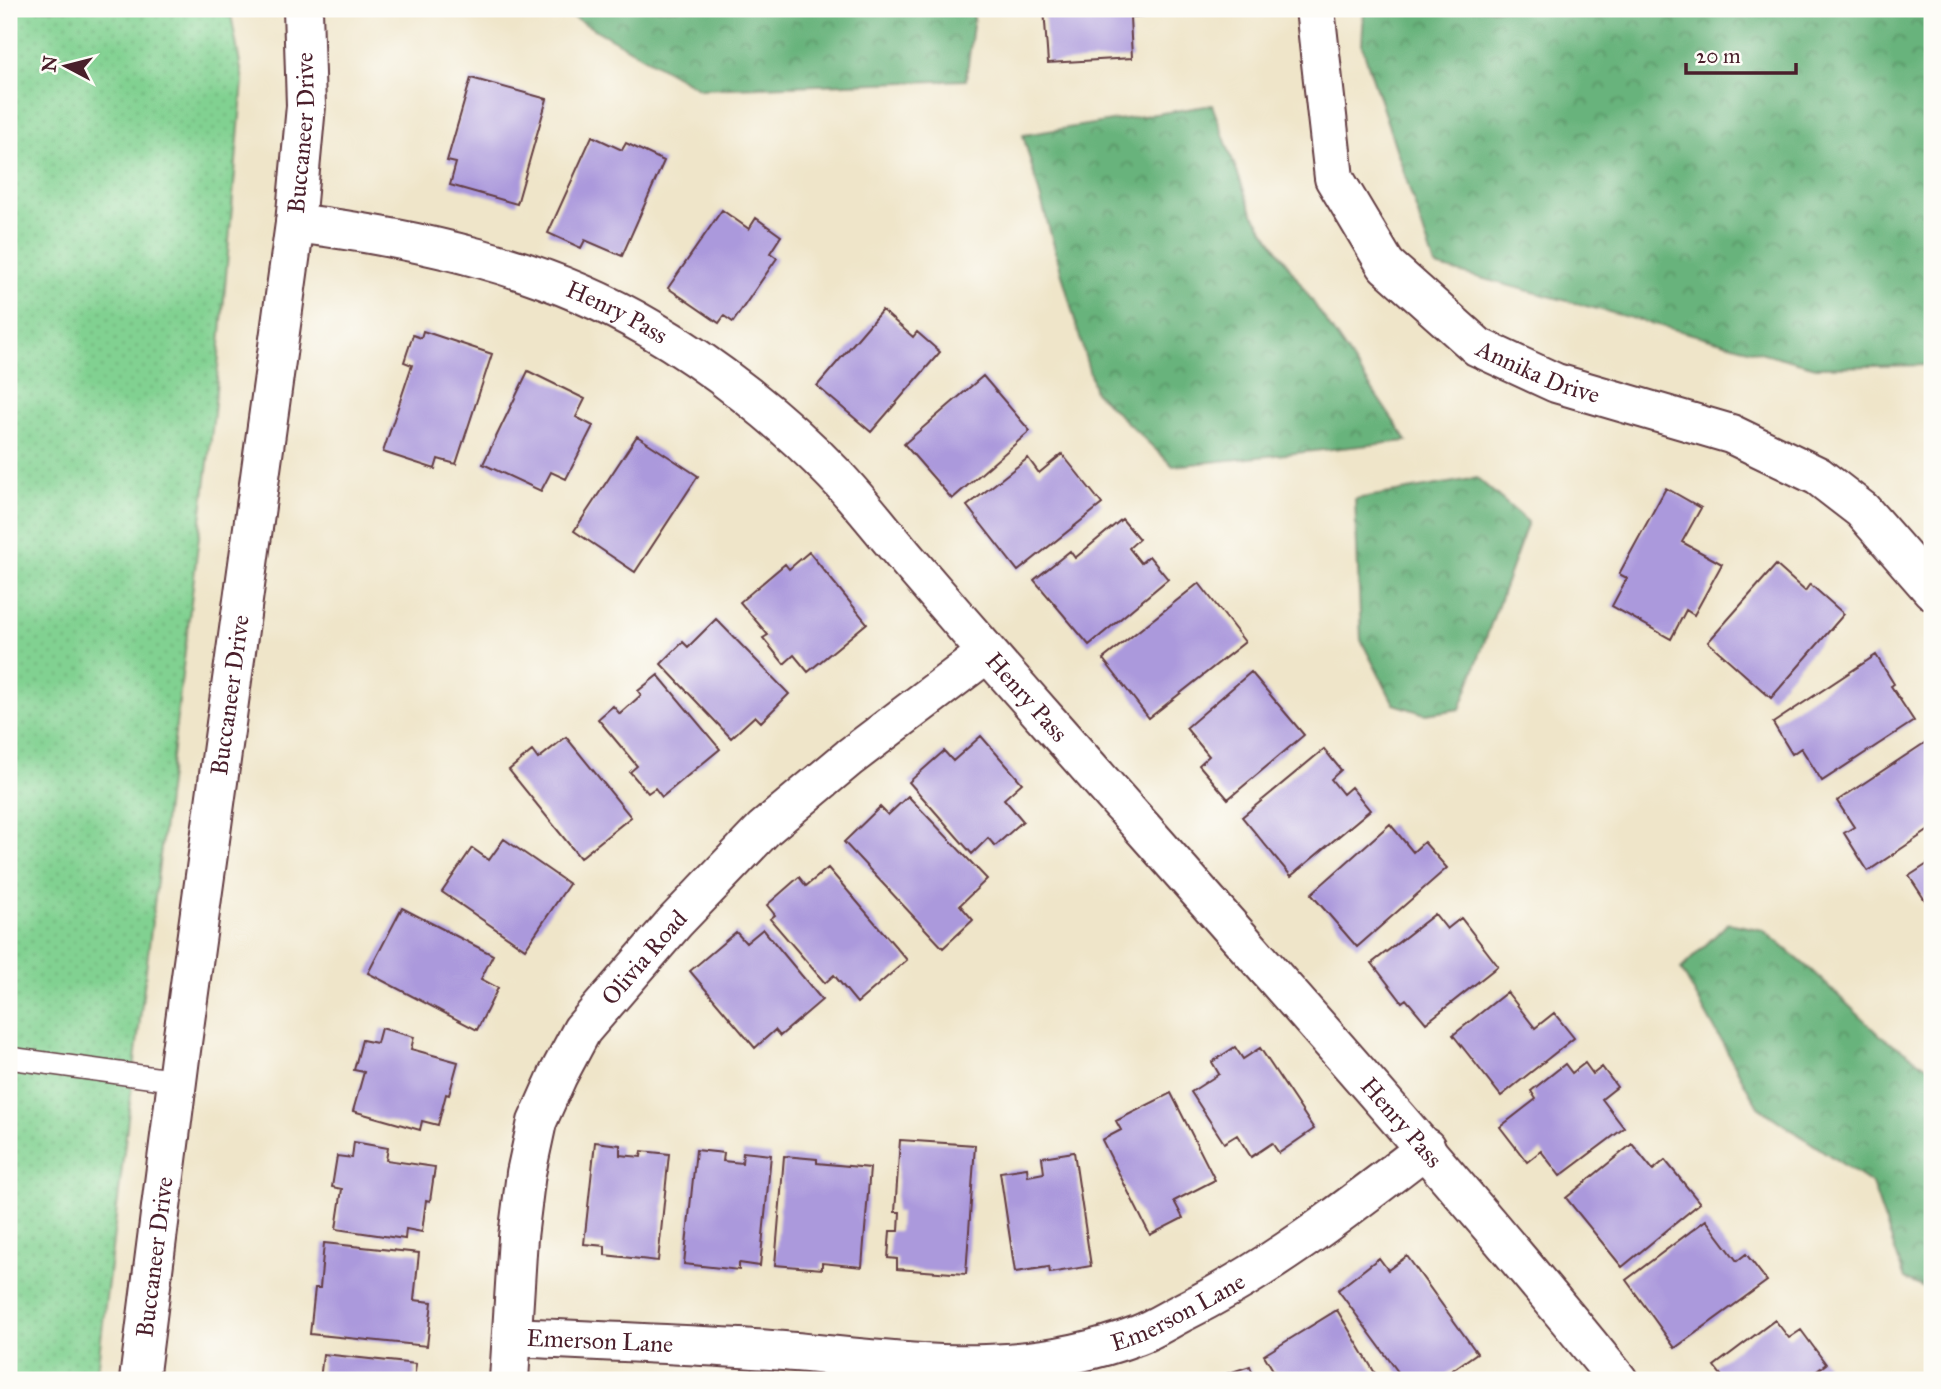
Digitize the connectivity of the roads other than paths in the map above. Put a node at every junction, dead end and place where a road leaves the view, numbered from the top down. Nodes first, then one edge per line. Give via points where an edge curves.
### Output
1 (303, 9) edge
2 (1315, 9) edge
3 (295, 223) junction
4 (1932, 590) edge
5 (987, 653) junction
6 (9, 1058) edge
7 (177, 1081) junction
8 (1426, 1148) junction
9 (512, 1337) junction
10 (139, 1380) edge
11 (509, 1380) edge
12 (1618, 1380) edge

1 - 3 street, Buccaneer Drive via 306,106
2 - 4 street, Annika Drive via 1334,178 1386,265 1478,347 1556,383 1731,434 1818,476 1862,510
3 - 5 street, Henry Pass via 460,253 580,291 650,328 778,422 834,474
3 - 7 street, Buccaneer Drive
5 - 8 street, Henry Pass
5 - 9 street, Olivia Road via 764,829 675,922 582,1030 558,1074 534,1135 518,1237
6 - 7 lane
7 - 10 street, Buccaneer Drive
8 - 9 street, Emerson Lane via 1270,1264 1139,1335 1081,1353 1029,1363 963,1366 694,1345
8 - 12 street, Henry Pass
9 - 11 street, Olivia Road

